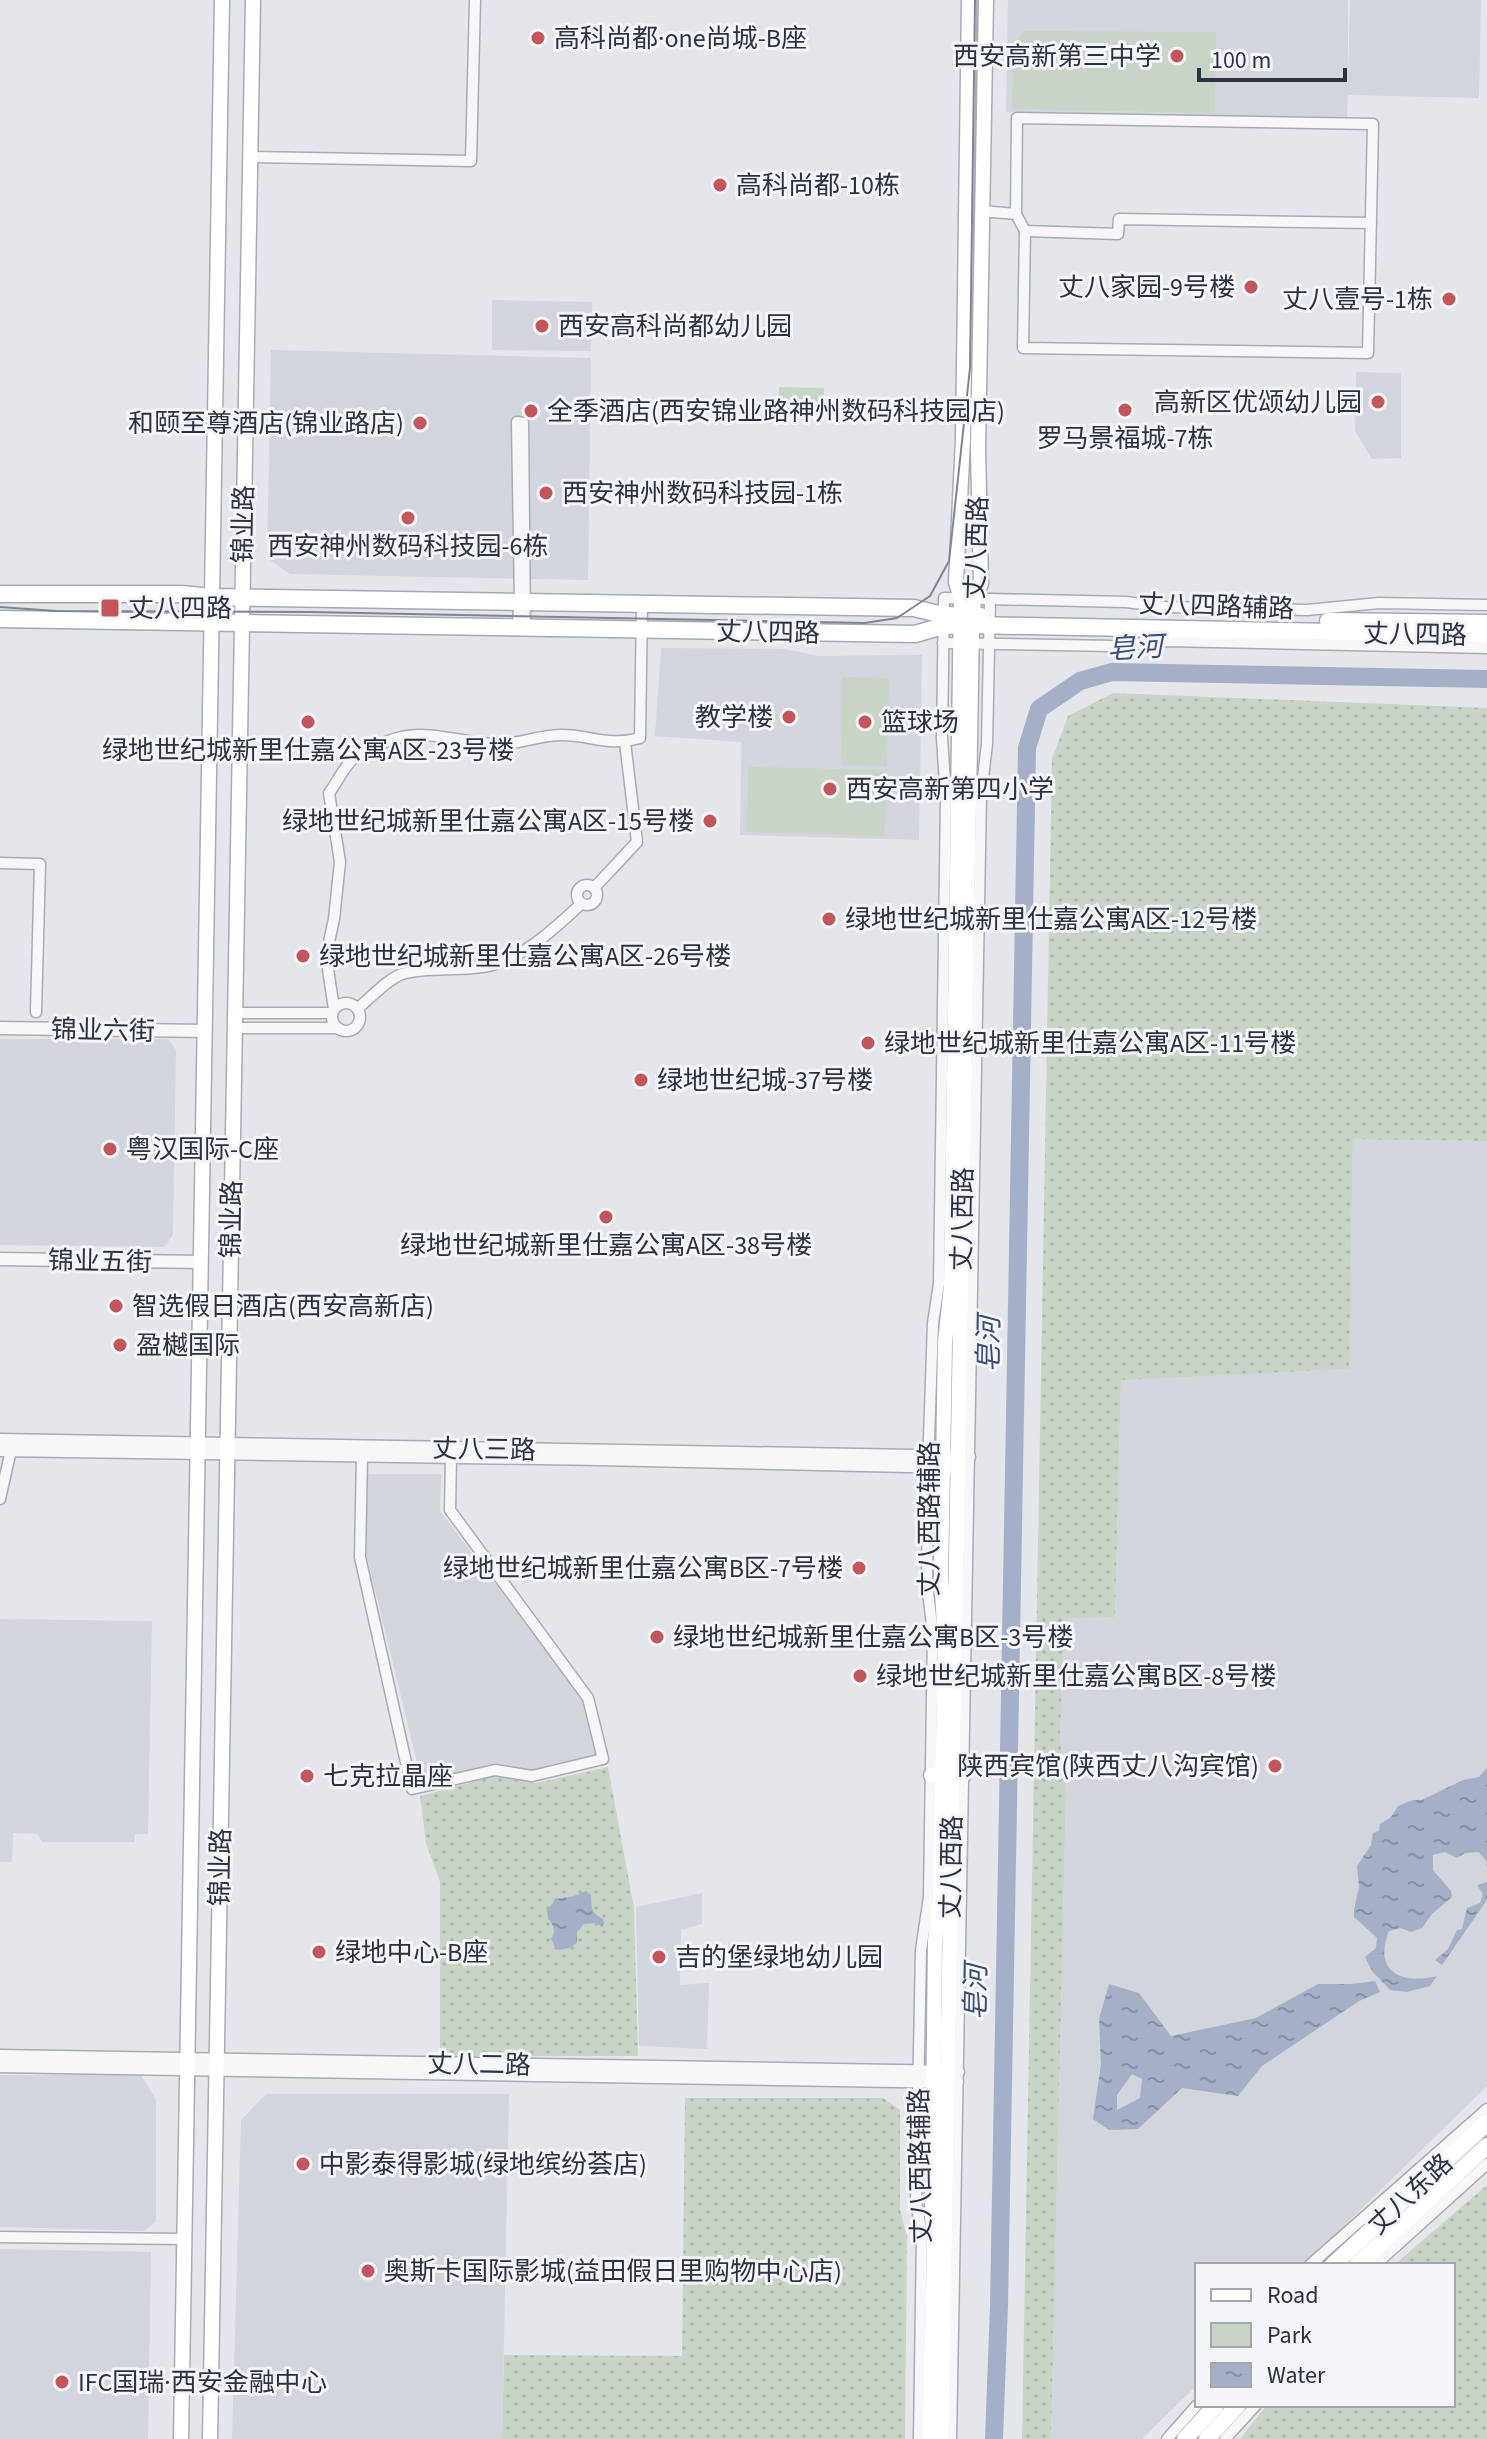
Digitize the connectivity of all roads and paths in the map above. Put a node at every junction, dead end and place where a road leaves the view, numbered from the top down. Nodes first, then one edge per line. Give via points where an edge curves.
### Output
1 (222, 0) edge
2 (253, 0) edge
3 (475, 0) edge
4 (969, 0) edge
5 (986, 0) edge
6 (250, 157) junction
7 (981, 211) junction
8 (1016, 214) junction
9 (1371, 223) junction
10 (1025, 231) junction
11 (0, 594) edge
12 (212, 597) junction
13 (242, 597) junction
14 (522, 602) junction
15 (642, 604) junction
16 (1487, 605) edge
17 (0, 619) edge
18 (973, 619) junction
19 (943, 621) junction
20 (211, 623) junction
21 (242, 623) junction
22 (1487, 623) edge
23 (521, 628) junction
24 (642, 630) junction
25 (1487, 635) edge
26 (989, 644) junction
27 (1487, 648) edge
28 (625, 742) junction
29 (0, 863) edge
30 (358, 1008) junction
31 (333, 1011) junction
32 (36, 1012) dead end
33 (236, 1020) junction
34 (0, 1028) edge
35 (338, 1028) junction
36 (205, 1031) junction
37 (0, 1259) edge
38 (200, 1262) junction
39 (0, 1440) edge
40 (197, 1448) junction
41 (226, 1449) junction
42 (5, 1450) edge
43 (362, 1457) junction
44 (451, 1458) junction
45 (962, 1460) junction
46 (935, 1462) junction
47 (0, 1499) edge
48 (947, 1775) junction
49 (0, 2056) edge
50 (188, 2064) junction
51 (217, 2065) junction
52 (0, 2066) edge
53 (939, 2077) junction
54 (1487, 2109) edge
55 (1487, 2123) edge
56 (1487, 2146) edge
57 (1487, 2164) edge
58 (0, 2237) edge
59 (185, 2239) junction
60 (1312, 2263) edge
61 (1335, 2263) edge
62 (1359, 2263) edge
63 (1377, 2263) edge
64 (1195, 2407) edge
65 (1214, 2407) edge
66 (1236, 2407) edge
67 (1254, 2407) edge
68 (181, 2439) edge
69 (210, 2439) edge
70 (919, 2439) edge
71 (930, 2439) edge
72 (941, 2439) edge
73 (951, 2439) edge
74 (1167, 2439) edge
75 (1185, 2439) edge
76 (1207, 2439) edge
77 (1225, 2439) edge

1 - 12 main road, 锦业路
2 - 6 main road, 锦业路
3 - 6 street via 471,161
4 - 18 main road, 丈八西路 via 956,582
5 - 7 main road, 丈八西路
6 - 13 main road, 锦业路
7 - 8 street
7 - 18 main road, 丈八西路 via 981,584
8 - 9 street via 1017,118 1373,124
8 - 10 street
9 - 10 street via 1119,219 1118,234
9 - 10 street via 1368,353 1023,348
11 - 12 main road, 丈八四路
12 - 13 main road, 丈八四路
12 - 20 main road, 锦业路
13 - 14 main road, 丈八四路
13 - 21 main road, 锦业路
14 - 14 street via 523,423 517,422
14 - 15 main road, 丈八四路
14 - 23 street
15 - 19 main road, 丈八四路 via 914,608
15 - 24 street
16 - 18 street, 丈八四路辅路 via 1379,603 1307,610 1126,602
17 - 20 main road, 丈八四路
18 - 19 main road, 丈八四路
18 - 19 street, 丈八四路辅路
18 - 22 main road, 丈八四路
18 - 25 main road, 丈八四路
18 - 26 street, 丈八西路辅路
18 - 26 street, 丈八四路辅路
18 - 45 main road, 丈八西路
18 - 46 main road, 丈八西路 via 951,1270
19 - 24 main road, 丈八四路 via 915,634
19 - 46 street, 丈八西路辅路 via 946,799 939,1284 933,1323
20 - 21 main road, 丈八四路
20 - 36 main road, 锦业路
21 - 23 main road, 丈八四路
21 - 33 main road, 锦业路
23 - 24 main road, 丈八四路
24 - 28 street via 640,738
26 - 27 street, 丈八四路辅路 via 1114,646 1168,641
26 - 45 street, 丈八西路辅路
28 - 30 street via 637,842 594,888 579,889 581,904 516,955 492,966 403,974
28 - 31 street via 561,735 495,744 409,734 353,758 329,793 340,862 326,956
29 - 32 street via 40,864
30 - 31 street via 342,1003
30 - 35 street via 358,1025 349,1031
31 - 33 street
31 - 35 street
33 - 35 street
33 - 41 main road, 锦业路
34 - 36 street, 锦业六街
36 - 38 main road, 锦业路
37 - 38 street, 锦业五街
38 - 40 main road, 锦业路
39 - 40 street, 丈八三路
40 - 41 street, 丈八三路
40 - 42 street, 丈八三路
40 - 50 main road, 锦业路
41 - 43 street, 丈八三路
41 - 46 street, 丈八三路
41 - 51 main road, 锦业路
42 - 47 street
43 - 44 street, 丈八三路
43 - 44 street via 360,1557 412,1789 495,1770 532,1776 603,1759 588,1698 450,1510
44 - 46 street, 丈八三路
45 - 46 street, 丈八三路
45 - 48 main road, 丈八西路
46 - 48 main road, 丈八西路
48 - 53 street, 丈八西路辅路
48 - 53 main road, 丈八西路 via 935,1941
49 - 50 street, 丈八二路
50 - 51 street, 丈八二路
50 - 52 street, 丈八二路
50 - 59 main road, 锦业路
51 - 53 street, 丈八二路
51 - 69 main road, 锦业路
53 - 70 street, 丈八西路辅路 via 916,2202 922,2235
53 - 71 main road, 丈八西路
53 - 72 main road, 丈八西路
53 - 73 street, 丈八西路辅路
54 - 60 street
55 - 61 main road, 丈八东路
56 - 62 main road, 丈八东路
57 - 63 street
58 - 59 street
59 - 68 main road, 锦业路
64 - 74 street
65 - 75 main road
66 - 76 main road
67 - 77 street

